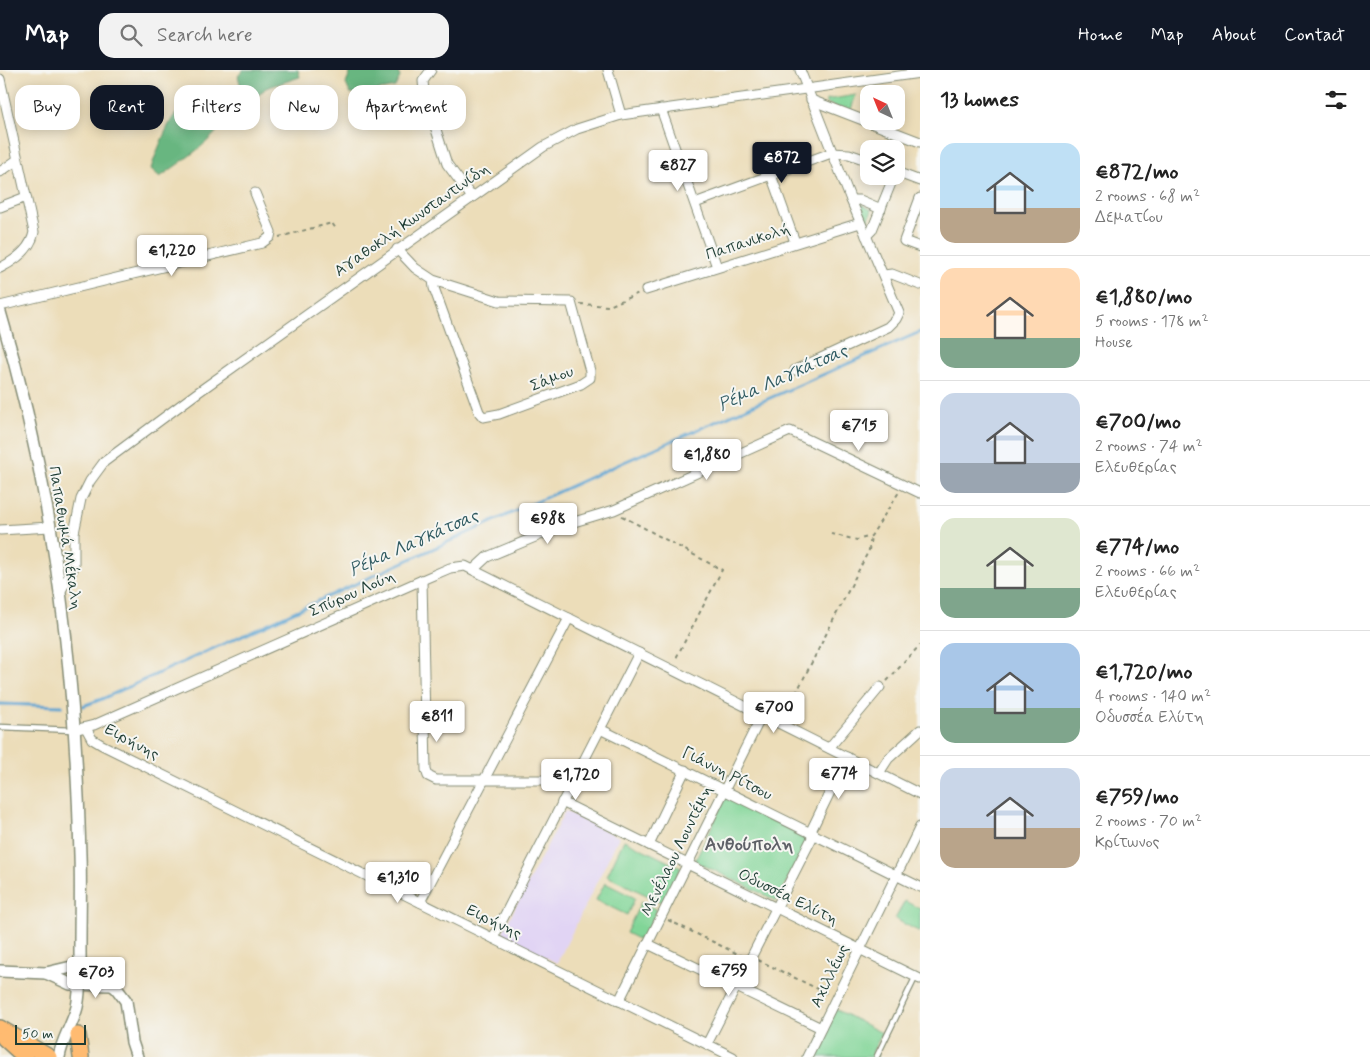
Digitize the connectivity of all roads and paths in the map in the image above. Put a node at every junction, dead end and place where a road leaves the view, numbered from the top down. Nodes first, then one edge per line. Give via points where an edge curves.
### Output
1 (431, 70) edge
2 (608, 70) edge
3 (800, 70) edge
4 (898, 73) edge
5 (920, 73) edge
6 (0, 79) edge
7 (807, 90) junction
8 (811, 100) junction
9 (661, 109) junction
10 (621, 115) junction
11 (920, 142) edge
12 (832, 153) junction
13 (860, 159) edge
14 (17, 160) junction
15 (0, 172) edge
16 (771, 175) junction
17 (905, 175) edge
18 (920, 181) edge
19 (890, 185) edge
20 (255, 193) dead end
21 (471, 196) junction
22 (26, 197) junction
23 (920, 198) edge
24 (851, 200) junction
25 (695, 203) junction
26 (0, 206) edge
27 (881, 209) junction
28 (860, 222) junction
29 (336, 229) dead end
30 (866, 236) junction
31 (270, 237) junction
32 (795, 242) junction
33 (920, 247) edge
34 (397, 249) junction
35 (0, 268) edge
36 (717, 268) junction
37 (884, 275) junction
38 (433, 280) junction
39 (920, 285) edge
40 (646, 290) joint
41 (571, 302) junction
42 (0, 306) edge
43 (0, 312) edge
44 (795, 370) dead end
45 (903, 486) junction
46 (920, 493) edge
47 (614, 510) junction
48 (50, 527) junction
49 (0, 530) edge
50 (831, 534) dead end
51 (871, 536) junction
52 (474, 569) junction
53 (422, 580) junction
54 (59, 594) junction
55 (569, 618) junction
56 (920, 645) edge
57 (639, 653) junction
58 (670, 669) junction
59 (880, 687) joint
60 (762, 715) junction
61 (780, 724) junction
62 (0, 727) edge
63 (80, 729) junction
64 (600, 729) junction
65 (920, 730) edge
66 (829, 748) junction
67 (847, 757) junction
68 (685, 770) junction
69 (879, 773) junction
70 (485, 779) junction
71 (572, 783) junction
72 (724, 790) junction
73 (920, 794) edge
74 (562, 802) junction
75 (920, 826) edge
76 (812, 834) junction
77 (649, 845) junction
78 (687, 864) junction
79 (896, 875) junction
80 (920, 887) edge
81 (420, 902) junction
82 (776, 908) junction
83 (661, 917) junction
84 (493, 938) junction
85 (648, 944) junction
86 (860, 949) junction
87 (751, 958) junction
88 (80, 965) junction
89 (0, 971) edge
90 (46, 973) junction
91 (918, 977) edge
92 (79, 985) junction
93 (113, 985) junction
94 (736, 987) junction
95 (836, 998) junction
96 (619, 1001) junction
97 (76, 1008) junction
98 (0, 1028) edge
99 (821, 1028) junction
100 (0, 1034) edge
101 (78, 1035) junction
102 (707, 1044) junction
103 (877, 1056) edge
104 (25, 1057) edge
105 (49, 1057) edge
106 (59, 1057) edge
107 (74, 1057) edge
108 (81, 1057) edge
109 (137, 1057) edge
110 (733, 1057) edge
111 (807, 1057) edge

1 - 21 street via 423,81 424,92 446,161
2 - 10 street
3 - 7 street
4 - 5 street, Αγαθοκλή Κωνσταντινίδη
4 - 7 street, Αγαθοκλή Κωνσταντινίδη
6 - 14 street
7 - 8 street
7 - 9 street, Αγαθοκλή Κωνσταντινίδη
8 - 11 street
8 - 12 street
9 - 10 street, Αγαθοκλή Κωνσταντινίδη
9 - 25 street
10 - 21 street, Αγαθοκλή Κωνσταντινίδη via 589,124 555,140
12 - 13 street
12 - 16 street
12 - 24 street
14 - 15 street
14 - 22 street
16 - 25 street
16 - 32 street
17 - 18 street
19 - 27 street
20 - 31 street via 271,232
21 - 34 street, Αγαθοκλή Κωνσταντινίδη
22 - 26 street
22 - 35 street via 34,229 33,239 22,253
23 - 33 street via 904,241
24 - 27 street via 860,200
24 - 28 street
25 - 36 street
27 - 30 street
28 - 30 street
28 - 32 street, Παπανικολή
29 - 31 path via 332,223
30 - 37 street
31 - 42 street via 259,244
32 - 36 street, Παπανικολή
34 - 38 street via 415,268
34 - 54 street, Αγαθοκλή Κωνσταντινίδη via 104,462 81,499 74,533 74,567
36 - 40 street, Παπανικολή
37 - 39 street via 892,274
37 - 44 street via 899,310 893,323
38 - 41 street via 499,301
38 - 41 street, Σάμου via 483,417 589,380 590,371
40 - 41 path via 609,306
43 - 48 street, Παπαθωμά Μέκαλη via 19,381
45 - 46 street
45 - 47 street via 790,431
45 - 51 path
47 - 52 street via 564,525 487,557
47 - 58 path via 722,570
48 - 49 street
48 - 54 street, Παπαθωμά Μέκαλη
50 - 51 path via 858,540
51 - 61 path via 868,550
52 - 53 street, Σπύρου Λούη via 454,566
52 - 55 street, Σπύρου Λούη
53 - 63 street, Σπύρου Λούη
53 - 70 street via 427,774 436,780
54 - 63 street, Παπαθωμά Μέκαλη
55 - 57 street, Σπύρου Λούη
55 - 70 street
56 - 59 path
57 - 58 street, Σπύρου Λούη
57 - 64 street
58 - 60 street, Σπύρου Λούη
59 - 66 street
60 - 61 street, Σπύρου Λούη
60 - 72 street, Μενέλαου Λουντέμη
61 - 66 street, Σπύρου Λούη
62 - 63 lane
63 - 81 street, Ειρήνης via 102,745
63 - 88 street, Παπαθωμά Μέκαλη via 77,773
64 - 68 street, Γιάννη Ρίτσου
64 - 71 street
65 - 69 street via 888,758
66 - 67 street, Σπύρου Λούη
67 - 69 street, Σπύρου Λούη
67 - 76 street
68 - 72 street, Γιάννη Ρίτσου
68 - 77 street
69 - 73 street, Σπύρου Λούη
70 - 71 street via 562,780
70 - 81 street
71 - 74 street
72 - 76 street, Γιάννη Ρίτσου
72 - 78 street, Μενέλαου Λουντέμη
74 - 77 street, Οδυσσέα Ελύτη
74 - 84 street
75 - 79 street, Αχιλλέως
76 - 79 street, Γιάννη Ρίτσου
76 - 82 street
77 - 78 street, Οδυσσέα Ελύτη
78 - 82 street, Οδυσσέα Ελύτη
78 - 83 street, Μενέλαου Λουντέμη
79 - 80 street, Γιάννη Ρίτσου
79 - 86 street, Αχιλλέως
81 - 84 street, Ειρήνης
82 - 86 street, Οδυσσέα Ελύτη
82 - 87 street
83 - 85 street, Μενέλαου Λουντέμη
83 - 87 path
84 - 96 street, Ειρήνης
85 - 94 street
85 - 96 street, Μενέλαου Λουντέμη
86 - 91 street, Οδυσσέα Ελύτη
86 - 95 street, Αχιλλέως
87 - 94 street
87 - 95 path
88 - 90 street
88 - 92 street, Παπαθωμά Μέκαλη
88 - 93 street via 93,969
89 - 90 street
90 - 92 street via 62,982
91 - 103 lane
92 - 93 street
92 - 97 street, Παπαθωμά Μέκαλη
93 - 109 street via 126,1000
94 - 99 street
94 - 102 street
95 - 99 street, Αχιλλέως
96 - 102 street, Ειρήνης
97 - 101 street
97 - 106 street
98 - 105 highway
99 - 111 street, Αχιλλέως
100 - 104 highway
101 - 107 street
101 - 108 highway
102 - 110 street, Ειρήνης

